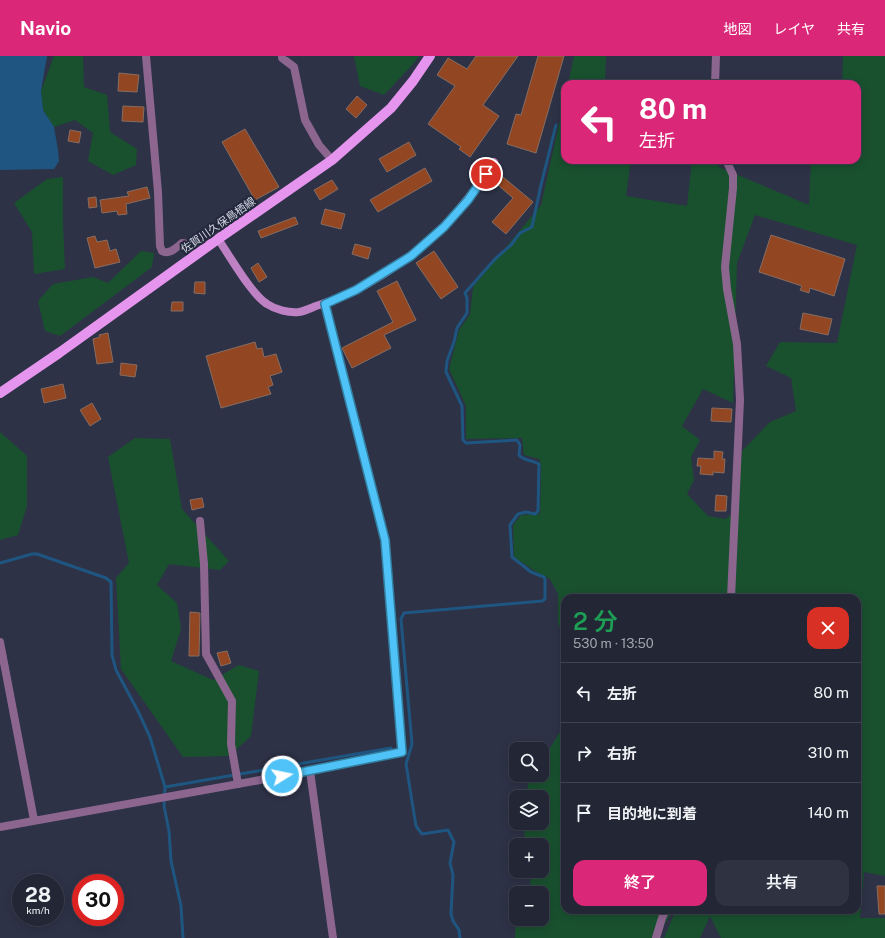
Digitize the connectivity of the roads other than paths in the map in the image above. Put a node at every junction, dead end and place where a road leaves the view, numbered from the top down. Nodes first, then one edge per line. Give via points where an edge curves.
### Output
1 (146, 56) edge
2 (282, 56) edge
3 (430, 56) edge
4 (716, 56) edge
5 (715, 80) edge
6 (332, 160) junction
7 (494, 162) dead end
8 (728, 164) edge
9 (218, 239) junction
10 (198, 254) junction
11 (325, 304) junction
12 (0, 393) edge
13 (200, 521) dead end
14 (731, 594) edge
15 (0, 642) edge
16 (310, 771) junction
17 (238, 784) junction
18 (34, 820) junction
19 (0, 827) edge
20 (665, 914) edge
21 (333, 938) edge
22 (656, 938) edge

1 - 10 street via 160,246 165,253 182,243 187,244
2 - 6 street via 294,67 305,120 318,145
3 - 6 main road, 佐賀川久保鳥栖線 via 391,108
4 - 5 street
6 - 9 main road, 佐賀川久保鳥栖線
7 - 11 street via 468,200 444,227 411,256 356,290
8 - 14 street via 733,175 733,188 724,267 737,344 740,400
9 - 10 main road, 佐賀川久保鳥栖線
9 - 11 street via 254,292 267,304 282,311 299,312
10 - 12 main road, 佐賀川久保鳥栖線
11 - 16 street via 385,540 402,752
13 - 17 street via 204,564 206,654 232,701 231,744
15 - 18 street
16 - 17 street
16 - 21 street
17 - 18 street
18 - 19 street
20 - 22 street

